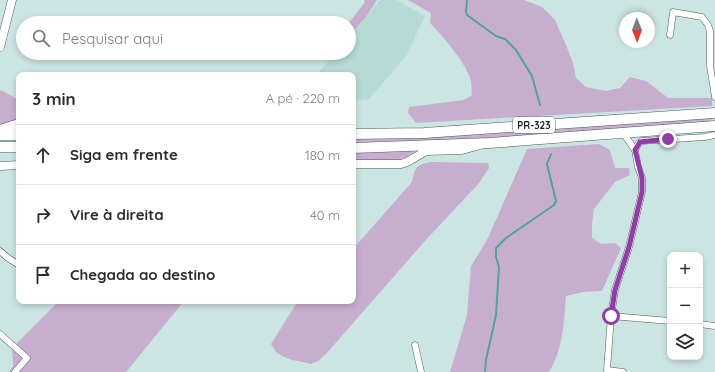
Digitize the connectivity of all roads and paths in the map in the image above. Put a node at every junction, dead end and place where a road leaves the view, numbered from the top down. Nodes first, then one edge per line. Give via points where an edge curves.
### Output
1 (12, 0) edge
2 (670, 35) dead end
3 (0, 47) edge
4 (713, 68) edge
5 (715, 97) edge
6 (715, 113) edge
7 (16, 125) edge
8 (715, 126) edge
9 (0, 130) edge
10 (623, 133) junction
11 (356, 134) edge
12 (0, 135) edge
13 (16, 135) edge
14 (715, 135) edge
15 (489, 142) junction
16 (0, 148) edge
17 (16, 148) edge
18 (356, 148) edge
19 (635, 150) junction
20 (356, 164) edge
21 (16, 165) edge
22 (0, 166) edge
23 (0, 251) edge
24 (16, 263) edge
25 (611, 316) junction
26 (667, 322) edge
27 (703, 324) edge
28 (715, 326) edge
29 (0, 334) edge
30 (415, 346) dead end
31 (15, 372) edge
32 (421, 372) edge
33 (623, 372) edge

1 - 3 street
2 - 4 street via 673,12 702,17 710,31
4 - 5 street
6 - 11 highway, PR-323 via 424,133
7 - 9 highway
8 - 10 highway, PR-323
10 - 15 highway, PR-323
10 - 19 street
12 - 13 highway
14 - 19 street via 705,138 642,141
15 - 18 highway, PR-323
15 - 20 street via 470,149 426,151 401,164
16 - 17 highway
19 - 25 street via 642,178 642,192 628,254 615,290
21 - 22 street
23 - 24 street
25 - 26 street
25 - 33 street via 607,370
27 - 28 street
29 - 31 street via 27,358
30 - 32 street

